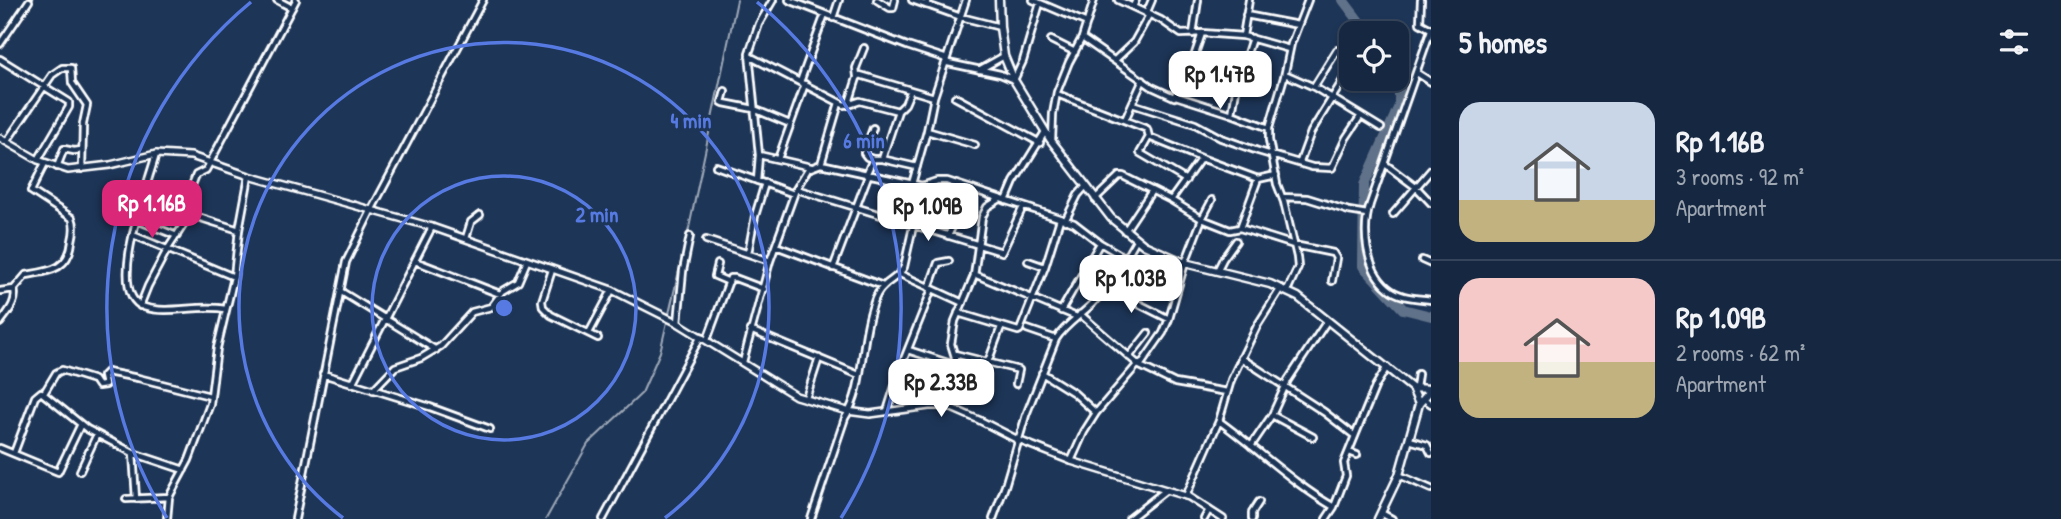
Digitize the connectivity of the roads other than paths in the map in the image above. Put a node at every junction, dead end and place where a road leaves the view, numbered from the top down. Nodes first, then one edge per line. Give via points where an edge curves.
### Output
1 (276, 0) edge
2 (296, 0) edge
3 (483, 0) edge
4 (773, 0) edge
5 (789, 0) edge
6 (839, 0) edge
7 (877, 0) edge
8 (895, 0) edge
9 (912, 0) edge
10 (966, 0) edge
11 (999, 0) edge
12 (1094, 0) edge
13 (1118, 0) edge
14 (1136, 0) edge
15 (1152, 0) edge
16 (1198, 0) edge
17 (1249, 0) edge
18 (1308, 0) edge
19 (1421, 0) edge
20 (29, 1) edge
21 (1037, 1) edge
22 (927, 3) edge
23 (1133, 7) junction
24 (292, 8) junction
25 (825, 14) junction
26 (1148, 15) junction
27 (1246, 15) junction
28 (961, 17) junction
29 (833, 18) junction
30 (1081, 21) junction
31 (1298, 25) junction
32 (1000, 27) junction
33 (1430, 29) edge
34 (1202, 33) junction
35 (1193, 34) junction
36 (1243, 37) junction
37 (1082, 38) junction
38 (1252, 38) junction
39 (1051, 40) dead end
40 (0, 44) edge
41 (864, 48) dead end
42 (1289, 49) junction
43 (1337, 50) dead end
44 (1075, 52) junction
45 (749, 56) junction
46 (1004, 56) junction
47 (0, 59) edge
48 (946, 60) junction
49 (1115, 60) junction
50 (979, 70) junction
51 (1417, 73) junction
52 (1187, 74) junction
53 (1285, 74) junction
54 (857, 76) junction
55 (1014, 80) junction
56 (1143, 80) junction
57 (1431, 82) edge
58 (802, 83) junction
59 (1237, 84) junction
60 (43, 86) junction
61 (1339, 86) edge
62 (1314, 87) junction
63 (911, 90) junction
64 (725, 91) dead end
65 (1057, 94) junction
66 (1176, 96) junction
67 (934, 97) junction
68 (955, 97) dead end
69 (1331, 98) junction
70 (839, 103) junction
71 (1132, 104) junction
72 (847, 105) junction
73 (754, 109) junction
74 (898, 111) junction
75 (1232, 114) junction
76 (1360, 117) junction
77 (1125, 120) junction
78 (790, 124) junction
79 (873, 128) dead end
80 (1269, 128) junction
81 (1381, 128) dead end
82 (928, 131) junction
83 (1049, 136) junction
84 (1149, 136) junction
85 (0, 138) edge
86 (7, 141) junction
87 (1040, 143) junction
88 (975, 145) dead end
89 (82, 150) junction
90 (156, 154) junction
91 (759, 155) junction
92 (1273, 155) junction
93 (1201, 158) junction
94 (778, 159) junction
95 (873, 159) junction
96 (882, 159) junction
97 (41, 162) junction
98 (210, 162) junction
99 (1300, 162) junction
100 (821, 164) junction
101 (1385, 164) junction
102 (716, 166) dead end
103 (811, 167) junction
104 (917, 167) junction
105 (57, 168) junction
106 (82, 169) junction
107 (1431, 170) edge
108 (867, 175) junction
109 (1276, 175) junction
110 (249, 176) junction
111 (1258, 179) junction
112 (1186, 180) junction
113 (757, 181) junction
114 (765, 183) junction
115 (912, 184) junction
116 (922, 186) junction
117 (1086, 186) junction
118 (1417, 188) junction
119 (969, 189) junction
120 (795, 192) junction
121 (1152, 192) junction
122 (1282, 197) junction
123 (141, 199) junction
124 (1003, 200) junction
125 (1095, 200) junction
126 (1171, 200) junction
127 (1212, 200) dead end
128 (1431, 203) edge
129 (1023, 207) junction
130 (856, 208) junction
131 (372, 209) junction
132 (1364, 213) junction
133 (1393, 214) dead end
134 (190, 215) junction
135 (480, 215) dead end
136 (1202, 219) junction
137 (137, 220) junction
138 (1062, 220) junction
139 (432, 226) junction
140 (913, 226) junction
141 (1240, 228) junction
142 (239, 230) junction
143 (1125, 231) junction
144 (133, 235) junction
145 (177, 236) junction
146 (690, 236) dead end
147 (948, 236) junction
148 (466, 238) junction
149 (706, 240) dead end
150 (1136, 240) junction
151 (1236, 242) dead end
152 (1100, 243) junction
153 (1294, 244) junction
154 (776, 246) junction
155 (978, 246) junction
156 (167, 250) junction
157 (748, 253) junction
158 (1126, 258) junction
159 (1422, 260) dead end
160 (415, 261) junction
161 (527, 261) junction
162 (770, 261) junction
163 (949, 261) dead end
164 (1028, 261) dead end
165 (1185, 263) junction
166 (718, 264) dead end
167 (1431, 264) edge
168 (1045, 267) junction
169 (833, 268) junction
170 (552, 270) junction
171 (1216, 272) junction
172 (900, 274) junction
173 (974, 274) junction
174 (234, 277) junction
175 (1332, 281) dead end
176 (729, 282) junction
177 (1109, 283) junction
178 (883, 286) junction
179 (930, 288) junction
180 (15, 289) junction
181 (764, 289) junction
182 (612, 290) junction
183 (1284, 290) junction
184 (0, 291) edge
185 (340, 291) junction
186 (500, 294) junction
187 (1033, 299) junction
188 (1431, 300) edge
189 (963, 303) junction
190 (141, 306) junction
191 (225, 309) junction
192 (1061, 311) junction
193 (958, 313) junction
194 (1078, 316) junction
195 (384, 319) junction
196 (1169, 319) junction
197 (1326, 321) junction
198 (676, 322) junction
199 (0, 323) edge
200 (1001, 327) junction
201 (1027, 329) dead end
202 (750, 330) junction
203 (589, 333) junction
204 (1147, 333) dead end
205 (598, 338) dead end
206 (704, 338) junction
207 (1056, 340) junction
208 (436, 350) junction
209 (908, 350) junction
210 (954, 354) junction
211 (1129, 356) junction
212 (819, 358) junction
213 (1241, 358) junction
214 (743, 362) junction
215 (988, 362) junction
216 (954, 365) junction
217 (1139, 365) junction
218 (1387, 367) junction
219 (1042, 373) junction
220 (323, 374) junction
221 (1418, 374) dead end
222 (859, 375) junction
223 (352, 384) junction
224 (1016, 384) dead end
225 (1284, 387) junction
226 (1414, 388) junction
227 (373, 390) junction
228 (1431, 390) edge
229 (1227, 392) junction
230 (44, 393) junction
231 (210, 396) junction
232 (806, 398) junction
233 (1421, 402) junction
234 (1431, 404) edge
235 (947, 406) junction
236 (850, 411) junction
237 (887, 412) junction
238 (1096, 413) junction
239 (1272, 415) junction
240 (1219, 421) junction
241 (81, 424) junction
242 (490, 429) dead end
243 (97, 434) junction
244 (1355, 436) junction
245 (1313, 437) dead end
246 (1018, 440) junction
247 (1409, 440) junction
248 (1251, 446) junction
249 (0, 448) edge
250 (1349, 452) junction
251 (14, 453) junction
252 (134, 453) junction
253 (1431, 453) edge
254 (1357, 454) dead end
255 (1071, 461) junction
256 (184, 470) junction
257 (80, 471) dead end
258 (1399, 475) junction
259 (1431, 489) edge
260 (1166, 490) junction
261 (1186, 496) junction
262 (169, 497) junction
263 (126, 499) dead end
264 (135, 499) junction
265 (1259, 502) dead end
266 (1334, 507) junction
267 (1209, 509) junction
268 (1379, 516) edge
269 (167, 519) edge
270 (295, 519) edge
271 (603, 519) edge
272 (811, 519) edge
273 (993, 519) edge
274 (1129, 519) edge
275 (1204, 519) edge
276 (1223, 519) edge
277 (1252, 519) edge
278 (1326, 519) edge
279 (1392, 519) edge

1 - 24 street
2 - 24 street
3 - 131 street
4 - 45 street
5 - 25 street
6 - 29 street
7 - 8 street via 890,8
9 - 22 street
10 - 28 street
11 - 32 main road
12 - 30 street
13 - 23 street
14 - 23 street
15 - 26 street
16 - 35 street
17 - 27 street
18 - 31 street
19 - 33 street via 1420,23
20 - 40 street
21 - 30 street
21 - 55 street
22 - 28 street
23 - 26 street
24 - 98 street
25 - 29 street
25 - 58 street
26 - 35 street via 1178,34
26 - 49 street via 1134,42
27 - 31 street
27 - 36 street
28 - 32 street
28 - 48 street
29 - 48 street
30 - 37 street
31 - 42 street
32 - 46 main road
33 - 51 street
34 - 35 street
34 - 36 street
34 - 52 street
36 - 38 street
37 - 44 street
37 - 49 street
38 - 42 street
38 - 59 street
39 - 44 street
41 - 54 street via 856,64
42 - 53 street
43 - 62 street
44 - 65 street
45 - 58 street
45 - 73 street
46 - 50 street
46 - 55 main road
47 - 60 street
48 - 50 street
48 - 67 street
49 - 56 street
50 - 55 street
51 - 57 street
51 - 101 street
52 - 59 street
52 - 66 street
53 - 62 street
53 - 80 street
54 - 63 street
54 - 72 street
55 - 83 main road
56 - 66 street
56 - 71 street
58 - 70 street
58 - 78 street
59 - 75 street
60 - 86 street
60 - 89 street via 62,68 71,68 72,83 87,105
60 - 97 street via 69,104
61 - 69 street
62 - 69 street
63 - 67 street
63 - 74 street
64 - 73 street via 723,103
65 - 77 street
65 - 83 street
66 - 75 street
67 - 82 street
68 - 87 street
69 - 76 street
69 - 99 street
70 - 72 street
70 - 100 street
71 - 77 street
71 - 92 street
72 - 74 street via 860,101
73 - 78 street
73 - 91 street
74 - 96 street
75 - 80 street
76 - 81 street
76 - 99 street via 1332,168
77 - 84 street via 1147,129
78 - 94 street
79 - 95 street via 864,153
80 - 92 street
82 - 88 street
82 - 104 street
83 - 87 street
83 - 117 main road
84 - 93 street
84 - 112 street via 1140,153
85 - 86 street
86 - 97 street
87 - 124 street
89 - 105 street via 63,150
89 - 106 street
90 - 98 street
90 - 106 street
90 - 123 street
91 - 94 street
91 - 113 street
92 - 99 street
92 - 109 street
93 - 111 street
93 - 112 street
94 - 103 street
95 - 96 street
95 - 108 street
96 - 104 street
97 - 105 street
97 - 180 street via 31,191 72,218 71,248 64,264 26,275
98 - 110 street
98 - 134 street via 196,175 187,196
100 - 103 street
100 - 108 street
101 - 118 street
101 - 132 street
102 - 113 street
103 - 120 street
104 - 115 street
105 - 106 street
107 - 118 street
108 - 115 street
108 - 130 street
109 - 111 street
109 - 122 street
110 - 131 street
110 - 142 street
111 - 141 street
112 - 126 street
113 - 114 street
114 - 120 street
114 - 157 street
115 - 116 street
116 - 119 street via 942,181
116 - 140 street
117 - 125 main road
117 - 138 street
118 - 128 street
118 - 133 street
119 - 124 street
119 - 147 street
120 - 130 street
120 - 154 street
121 - 125 street via 1121,176
121 - 126 street
121 - 143 street
122 - 132 street via 1312,199
122 - 153 street
123 - 134 street
123 - 137 street
124 - 129 street
124 - 155 street via 987,207
125 - 143 main road
126 - 136 street
127 - 136 street
129 - 138 street
129 - 155 street via 1003,252
130 - 140 street
130 - 169 street
131 - 139 street
131 - 185 street via 346,262
132 - 188 street via 1369,258 1387,288
134 - 142 street
134 - 145 street
135 - 148 street via 471,222
136 - 141 street via 1230,230
136 - 165 street
137 - 144 street
137 - 145 street
138 - 152 street
138 - 168 street
139 - 148 street
139 - 160 street
140 - 147 street
140 - 172 street
141 - 153 street
142 - 174 street
143 - 150 main road
144 - 156 street
144 - 190 street via 127,288 131,299
145 - 156 street
146 - 198 street
147 - 155 street
148 - 161 street
149 - 157 street
150 - 158 street
150 - 165 main road
151 - 171 street
152 - 158 street
152 - 192 street
153 - 175 street via 1335,254
153 - 183 street via 1298,267
154 - 162 street
154 - 169 street
155 - 173 street
156 - 174 street
156 - 190 street
157 - 162 street
158 - 177 street
159 - 167 street
160 - 186 street
160 - 195 street
161 - 170 street
161 - 186 street via 517,283
162 - 181 street
163 - 179 street via 938,264
164 - 168 street
165 - 171 main road
165 - 196 street
166 - 176 street via 715,276
168 - 187 street
169 - 178 street
170 - 182 street
170 - 203 street via 543,307
171 - 183 main road
172 - 178 street
172 - 179 street
173 - 187 street
173 - 189 street
174 - 191 street
176 - 181 street via 735,278
176 - 206 street
177 - 194 street
177 - 196 street
178 - 222 street via 868,318
179 - 189 street
179 - 209 street
180 - 184 street
180 - 199 street via 15,298
181 - 202 street
182 - 198 street
182 - 203 street
183 - 197 main road
183 - 213 street via 1262,318
185 - 195 street
185 - 220 street
186 - 208 street via 489,308 471,313
187 - 192 street
187 - 200 street via 1019,331
189 - 193 street
190 - 191 street
191 - 231 street
192 - 194 street
193 - 200 street
193 - 210 street via 951,344
194 - 207 street
194 - 211 street
195 - 208 street
195 - 223 street
196 - 217 street
197 - 218 main road
197 - 225 street
198 - 206 street
200 - 215 street
201 - 207 street
202 - 212 street
202 - 214 street
203 - 205 street
204 - 211 street
206 - 214 street
206 - 271 street
207 - 219 street
208 - 227 street via 395,367
209 - 216 street
209 - 237 street
210 - 215 street
210 - 216 street
211 - 217 street
212 - 222 street
212 - 232 street
213 - 225 street
213 - 229 street
214 - 232 street via 790,393
215 - 224 street via 1019,370
216 - 235 street
217 - 229 street via 1175,383
217 - 238 street
218 - 226 main road
218 - 244 street
219 - 238 street
219 - 246 street
220 - 223 street
220 - 270 street
221 - 226 street
222 - 236 street
223 - 227 street
225 - 239 street
225 - 244 street
226 - 228 main road
226 - 233 main road
227 - 242 street
228 - 233 main road
229 - 240 street
230 - 231 street via 62,370 94,380 97,386 105,385 107,372
230 - 241 street
230 - 251 street via 35,397
231 - 256 street
232 - 236 street
233 - 234 street
233 - 247 main road
235 - 237 street
235 - 246 street
236 - 237 street
236 - 272 street
238 - 255 street
239 - 245 street
239 - 248 street
240 - 248 street
240 - 261 street
241 - 243 street
241 - 251 street via 58,472
243 - 252 street
243 - 257 street
244 - 250 street
246 - 255 street
246 - 273 street
247 - 253 street via 1427,446
247 - 258 main road
248 - 266 street
249 - 251 street
250 - 254 street
250 - 266 street
252 - 256 street
252 - 264 street
255 - 260 street
256 - 262 street
258 - 259 street
258 - 268 main road
260 - 261 street
260 - 274 street
261 - 267 street
262 - 264 street
262 - 269 street
263 - 264 street
265 - 277 street
266 - 278 street
267 - 275 street
267 - 276 street
268 - 279 street

